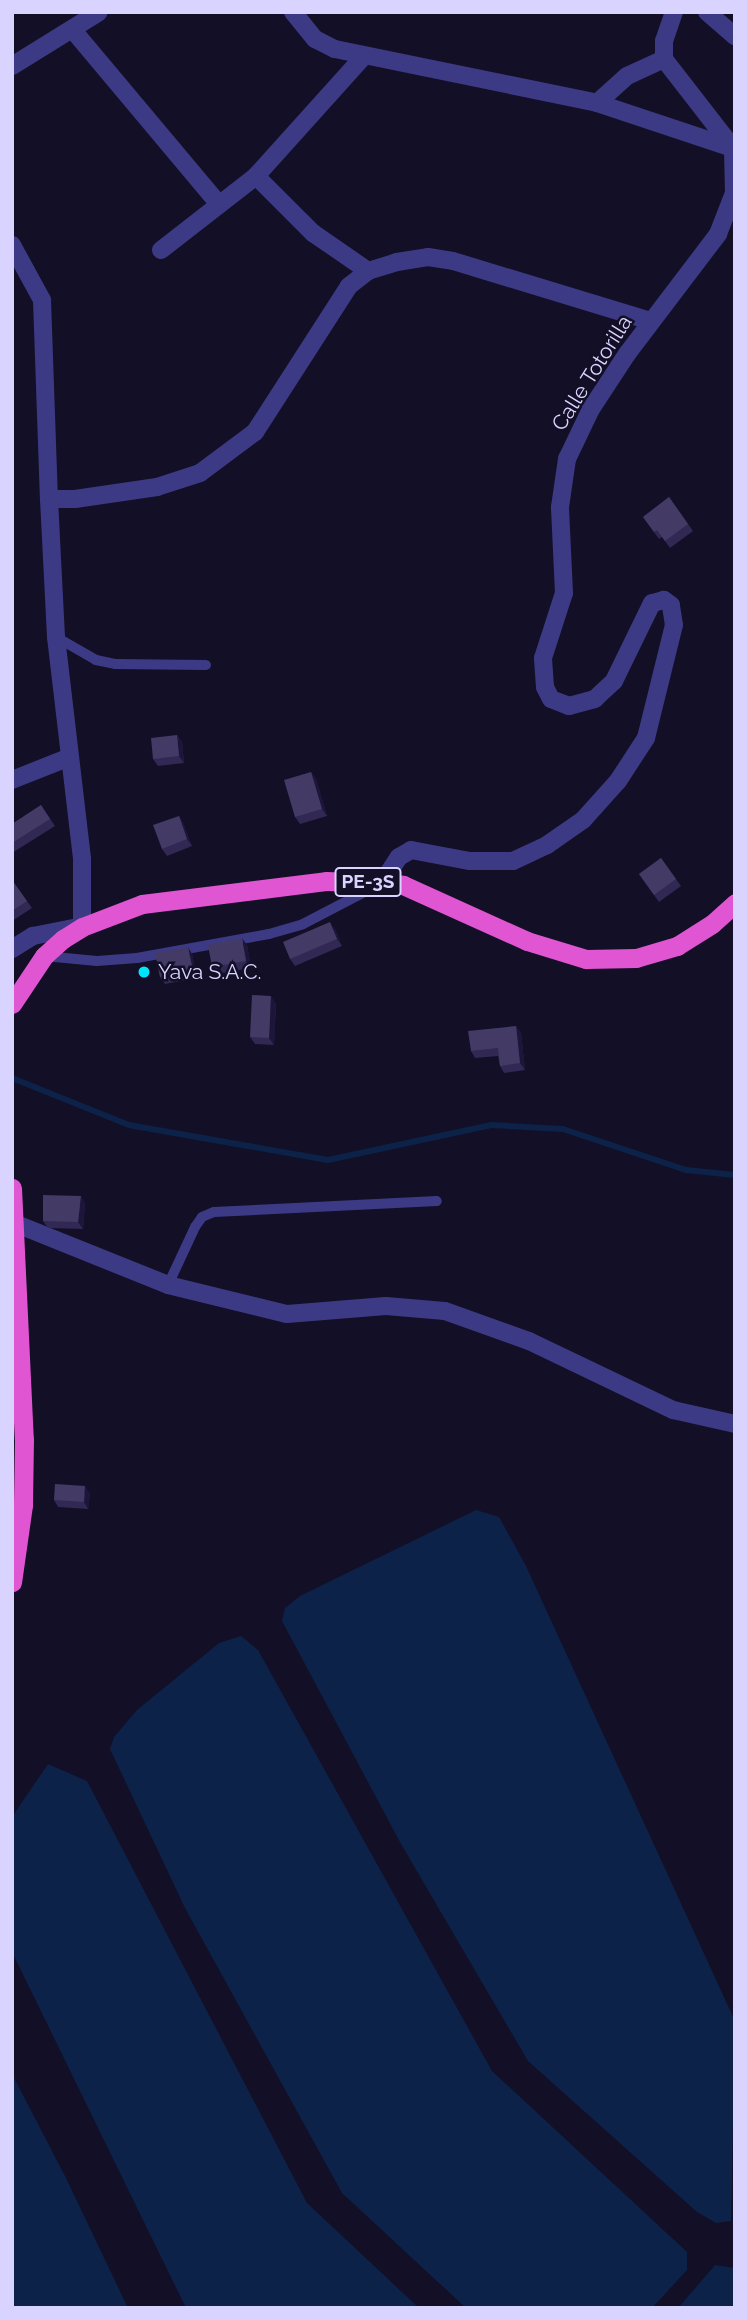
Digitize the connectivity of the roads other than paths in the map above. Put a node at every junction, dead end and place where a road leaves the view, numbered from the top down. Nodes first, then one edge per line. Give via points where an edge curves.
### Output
1 (99, 12) edge
2 (293, 12) edge
3 (674, 12) edge
4 (707, 12) edge
5 (72, 29) junction
6 (735, 36) edge
7 (364, 56) junction
8 (664, 59) junction
9 (12, 66) edge
10 (597, 103) junction
11 (734, 148) edge
12 (256, 176) junction
13 (219, 204) junction
14 (12, 245) edge
15 (162, 250) dead end
16 (368, 271) junction
17 (650, 321) junction
18 (49, 499) junction
19 (56, 637) junction
20 (205, 665) dead end
21 (70, 757) junction
22 (12, 780) edge
23 (382, 883) junction
24 (735, 902) edge
25 (82, 927) junction
26 (12, 949) edge
27 (44, 956) junction
28 (12, 1004) edge
29 (12, 1191) edge
30 (438, 1201) dead end
31 (14, 1223) junction
32 (168, 1285) junction
33 (735, 1424) edge
34 (12, 1583) edge

1 - 5 street
2 - 7 street via 315,39
3 - 8 street via 664,41
4 - 6 street
5 - 9 street
5 - 13 street
7 - 10 street
7 - 12 street
8 - 10 street via 627,76
8 - 11 street
10 - 11 street
11 - 17 street, Calle Totorilla via 734,193 718,234
12 - 13 street
12 - 16 street via 313,233
13 - 15 street
14 - 18 street via 42,300
16 - 17 street via 428,257 453,261
16 - 18 street via 349,286 255,432 200,473 157,487
17 - 23 street, Calle Totorilla via 591,409 567,459 560,507 564,593 543,658 545,687 551,699 569,706 595,699 614,681 652,603 664,600 671,604 672,637 646,738 618,781 583,820 547,845 513,861 470,861 411,849 399,856
18 - 19 street
19 - 20 lane via 96,660 116,664
19 - 21 street
21 - 22 street
21 - 25 street via 82,859
23 - 24 highway, PE-3S via 402,886 527,941 586,959 635,958 677,946 712,924
23 - 25 highway, PE-3S via 326,881 142,904
23 - 27 lane via 303,924 270,934 137,958 97,961
25 - 26 street via 33,936
25 - 27 highway, PE-3S
27 - 28 highway, PE-3S
29 - 31 highway
30 - 32 lane via 214,1212 202,1217 195,1227
31 - 32 street
31 - 34 highway via 24,1439 23,1505
32 - 33 street via 287,1314 386,1306 445,1311 530,1341 673,1410

